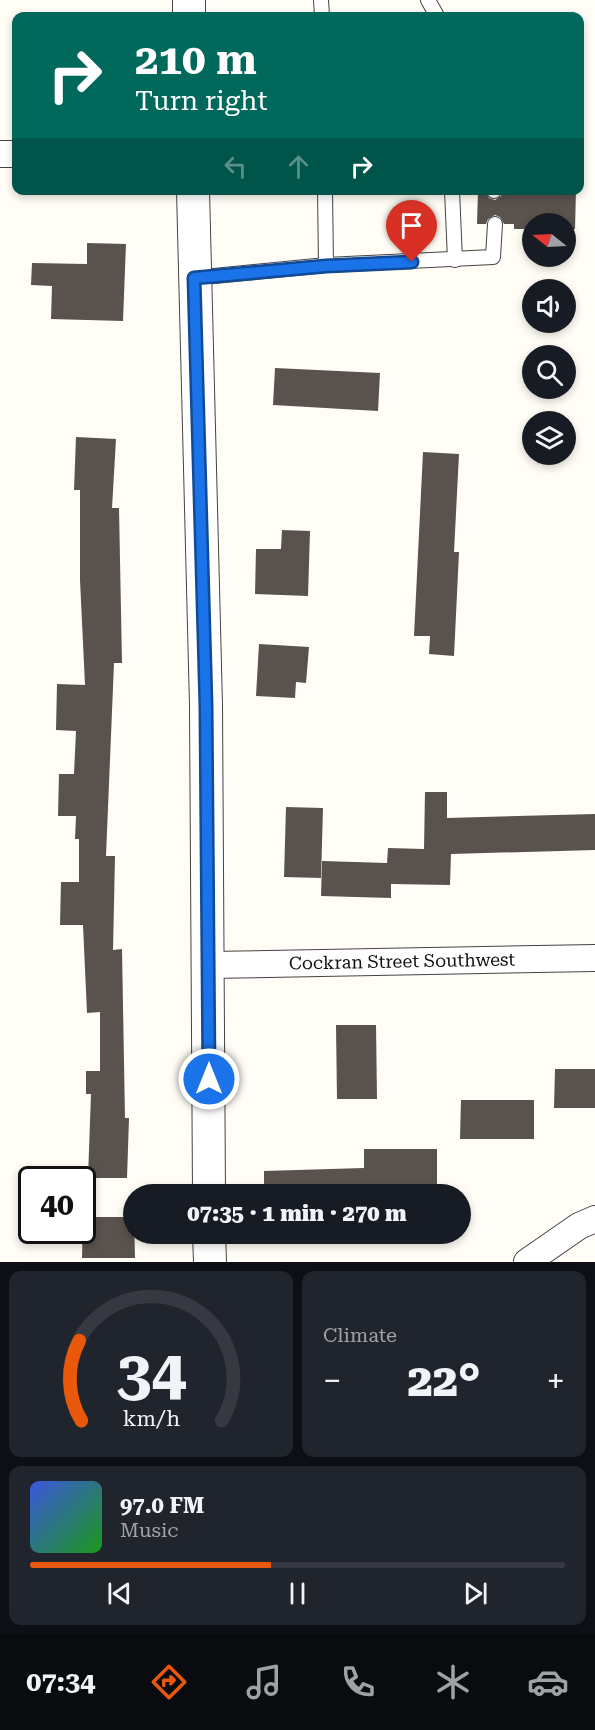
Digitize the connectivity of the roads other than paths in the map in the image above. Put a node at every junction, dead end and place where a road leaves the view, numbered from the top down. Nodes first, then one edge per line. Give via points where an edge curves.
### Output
1 (192, 195) edge
2 (325, 195) edge
3 (453, 195) edge
4 (495, 224) dead end
5 (455, 261) junction
6 (326, 266) junction
7 (194, 278) junction
8 (595, 958) edge
9 (209, 965) junction
10 (209, 1184) edge
11 (595, 1219) edge
12 (209, 1244) edge
13 (210, 1262) edge
14 (526, 1262) edge

1 - 7 street
2 - 6 lane
3 - 5 lane
4 - 5 lane via 493,257
5 - 6 lane
6 - 7 lane
7 - 9 street
8 - 9 street, Cockran Street Southwest
9 - 10 street
11 - 14 street
12 - 13 street

